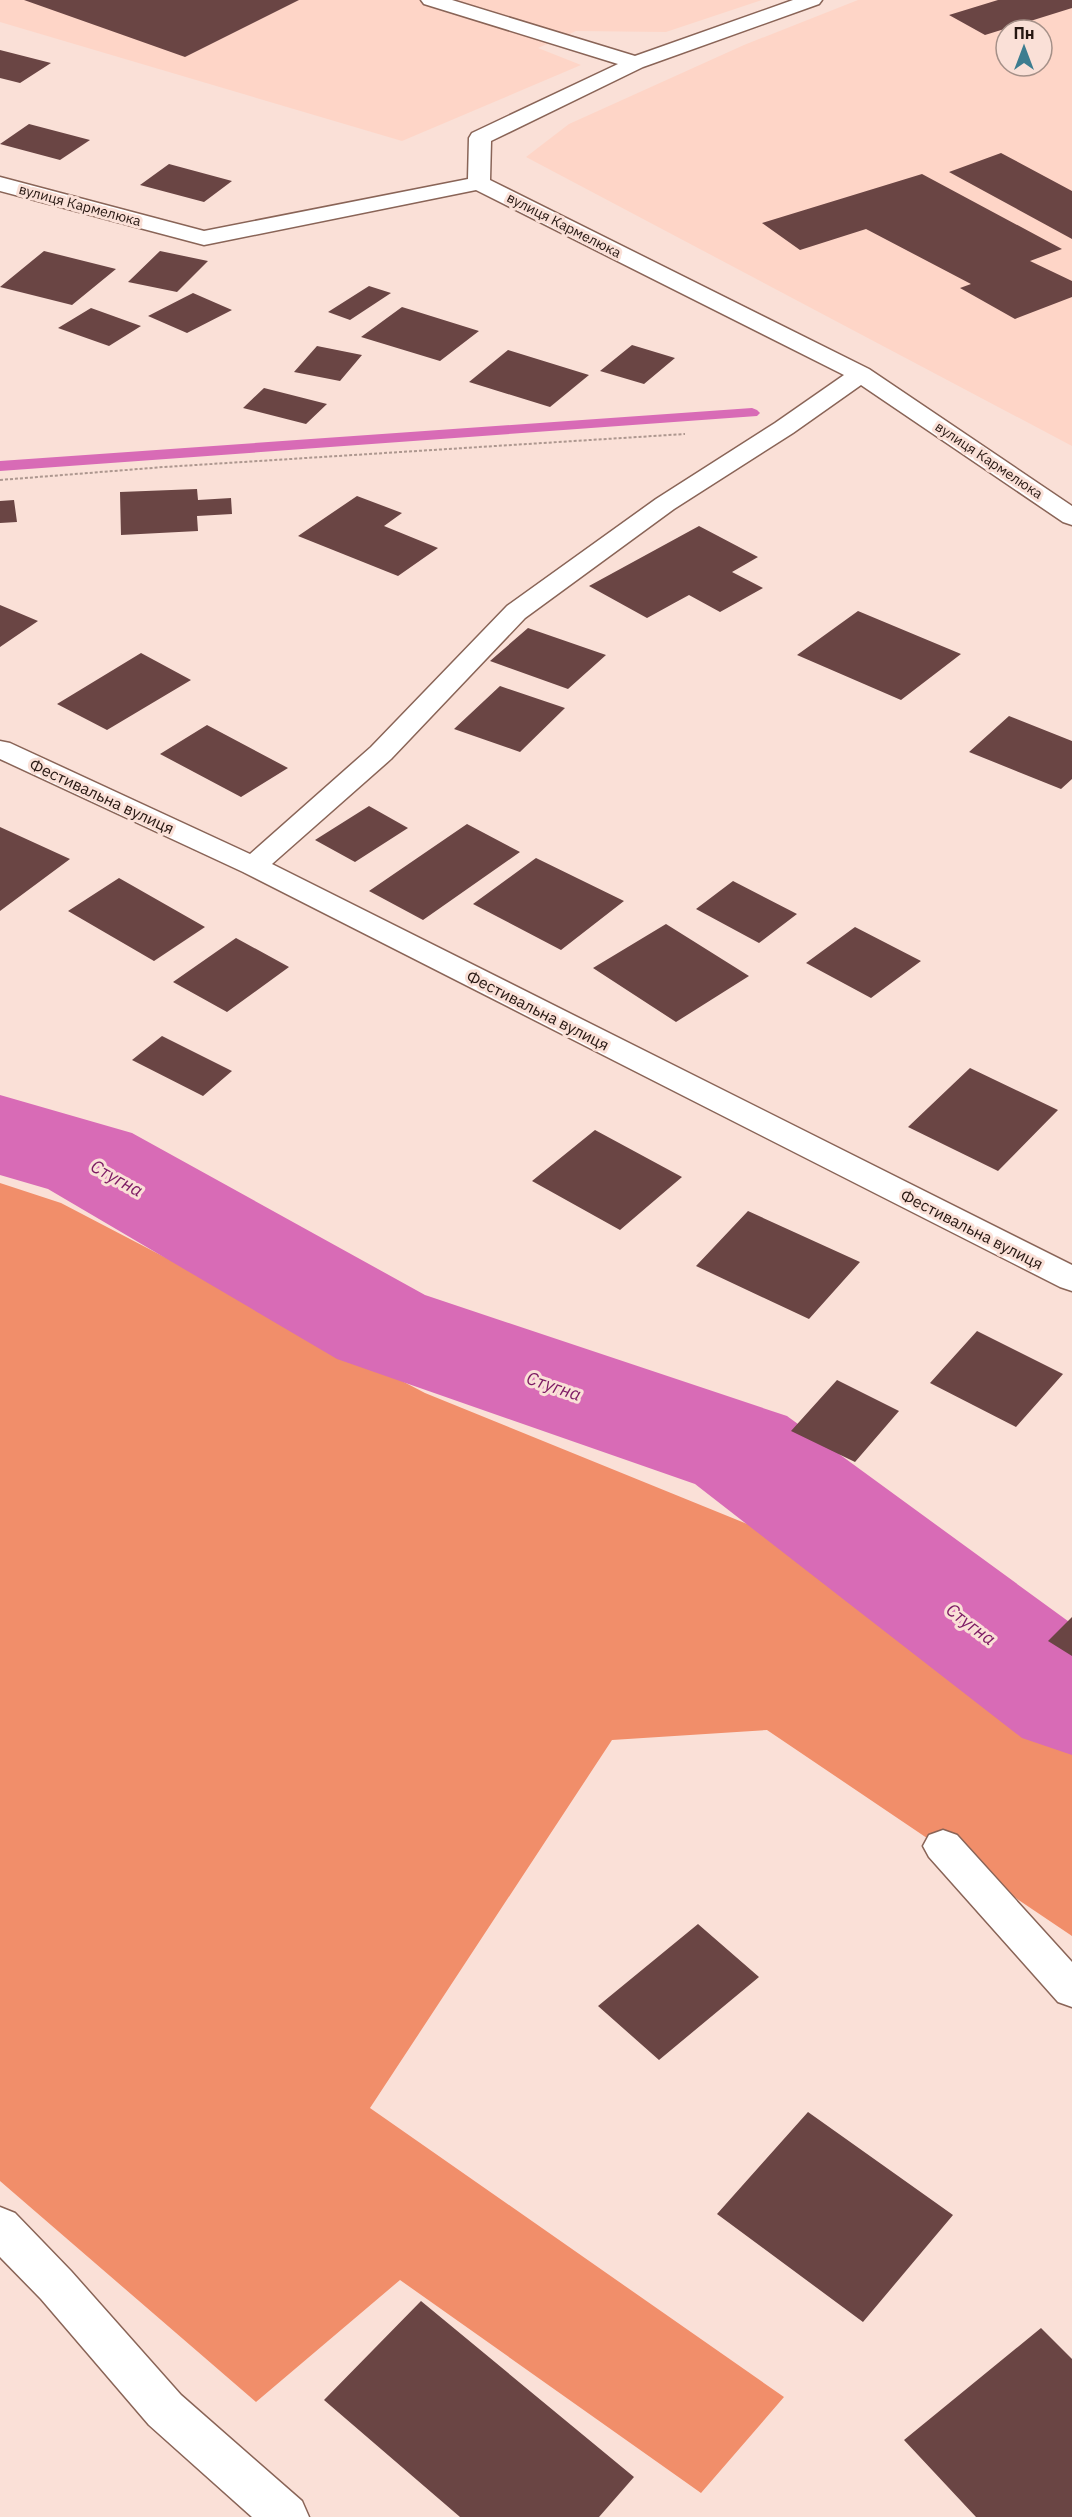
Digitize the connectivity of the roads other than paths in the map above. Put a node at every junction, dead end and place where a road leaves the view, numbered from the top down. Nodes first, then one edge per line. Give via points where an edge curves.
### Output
1 (431, 0) edge
2 (812, 0) edge
3 (636, 63) junction
4 (479, 183) junction
5 (0, 184) edge
6 (861, 374) junction
7 (1072, 517) edge
8 (0, 749) edge
9 (253, 866) junction
10 (1072, 1279) edge
11 (944, 1846) dead end
12 (1072, 1990) edge
13 (0, 2228) edge
14 (286, 2517) edge

1 - 3 street
2 - 3 street
3 - 4 street via 480,138
4 - 5 street, вулиця Кармелюка via 204,238
4 - 6 street, вулиця Кармелюка
6 - 7 street, вулиця Кармелюка
6 - 9 street via 665,504 516,612 381,753
8 - 9 street, Фестивальна вулиця
9 - 10 street, Фестивальна вулиця
11 - 12 street
13 - 14 street via 56,2285 165,2410

